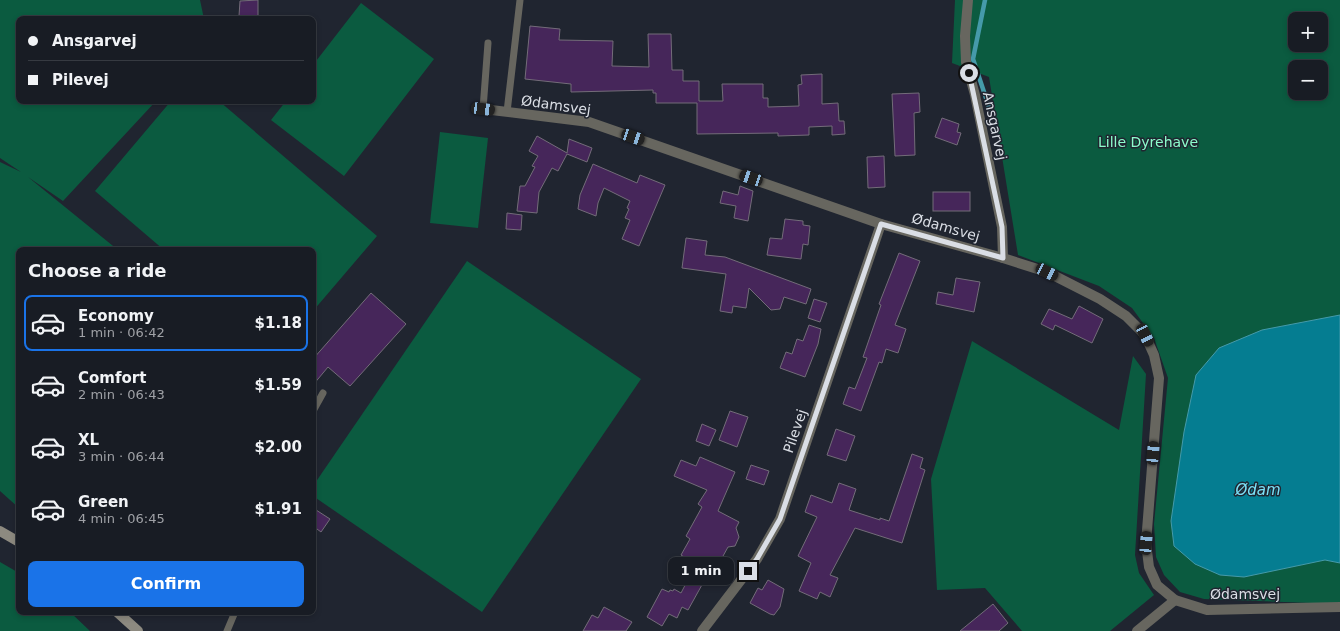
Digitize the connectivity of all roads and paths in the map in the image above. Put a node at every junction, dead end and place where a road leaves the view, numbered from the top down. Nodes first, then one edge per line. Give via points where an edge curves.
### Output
1 (520, 0) edge
2 (968, 0) edge
3 (488, 43) dead end
4 (483, 109) joint
5 (507, 112) junction
6 (881, 224) junction
7 (1003, 258) junction
8 (323, 393) dead end
9 (316, 406) edge
10 (0, 531) edge
11 (16, 540) edge
12 (1175, 600) junction
13 (1340, 607) edge
14 (120, 615) edge
15 (234, 615) edge
16 (138, 631) edge
17 (227, 631) edge
18 (702, 631) edge
19 (1137, 631) edge

1 - 5 lane, Ødamsvej
2 - 7 street, Ansgarvej via 966,62 1002,227
3 - 4 lane
4 - 5 street, Ødamsvej
5 - 6 street, Ødamsvej via 589,122
6 - 7 street, Ødamsvej
6 - 18 street, Pilevej via 780,519 757,559
7 - 12 street, Ødamsvej via 1047,272 1100,299 1126,316 1145,335 1154,355 1159,378 1147,555 1149,567 1158,585
8 - 9 lane
10 - 11 street
12 - 13 street, Ødamsvej via 1208,610
12 - 19 street
14 - 16 street
15 - 17 lane

